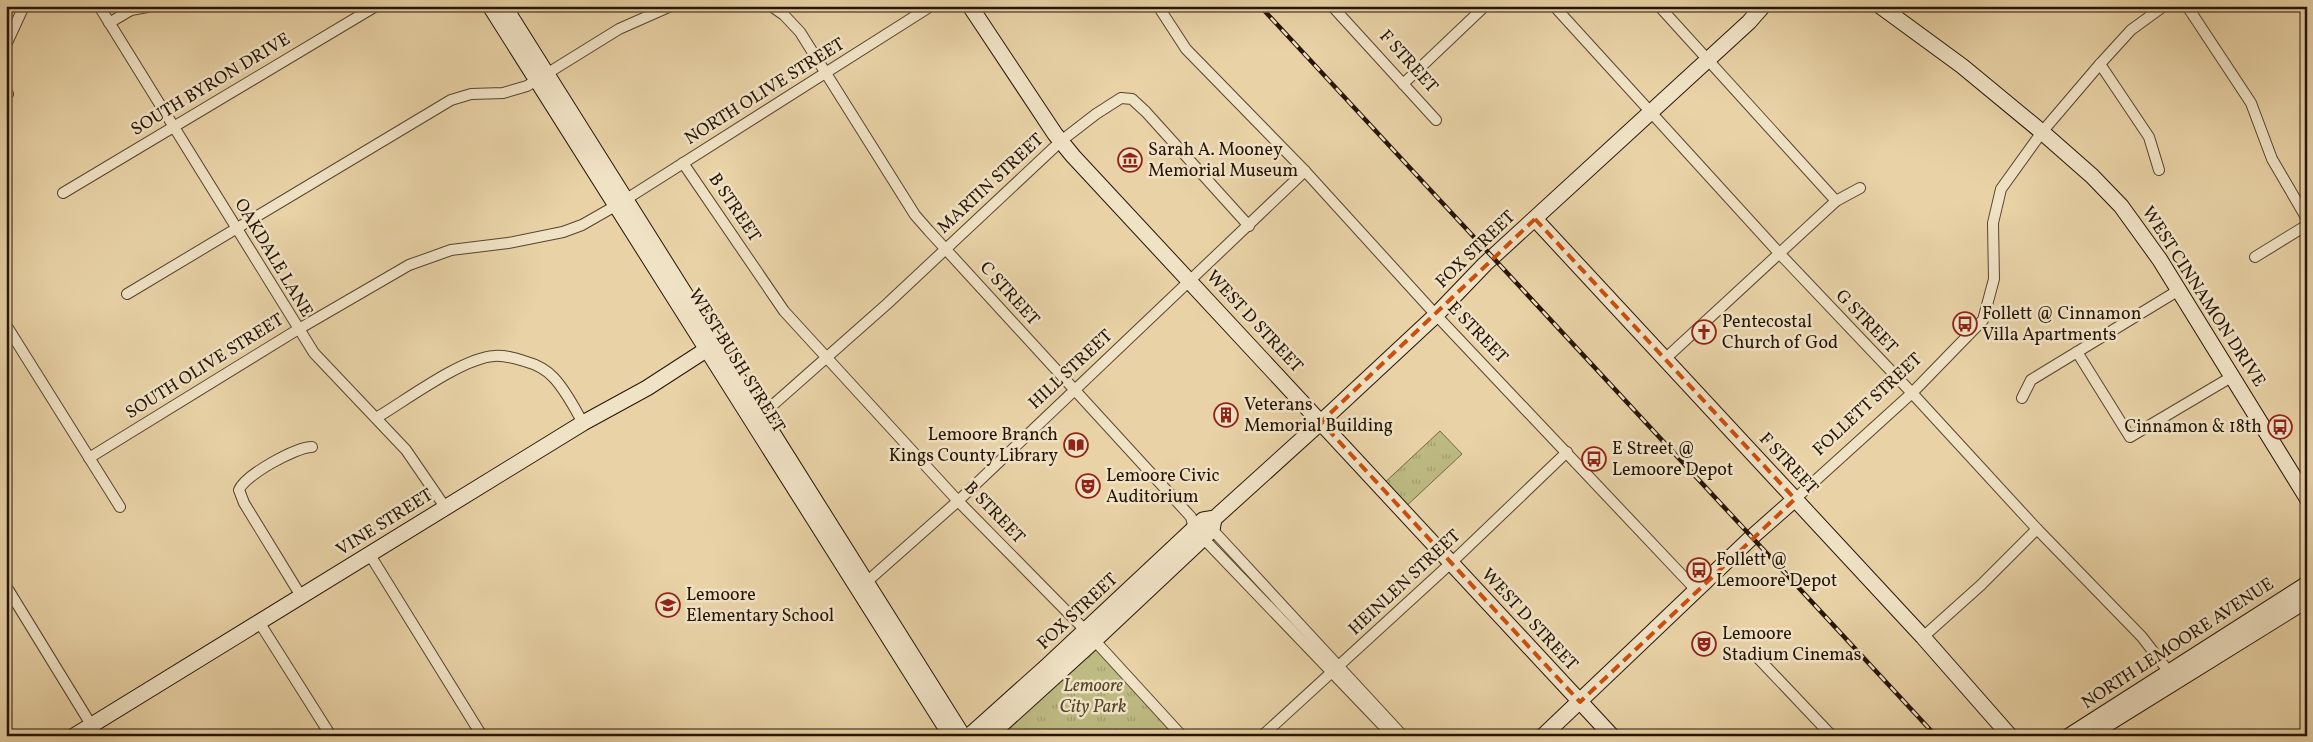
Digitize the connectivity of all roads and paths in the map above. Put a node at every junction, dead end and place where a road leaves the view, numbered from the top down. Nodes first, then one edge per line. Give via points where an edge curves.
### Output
1 (24, 6) edge
2 (99, 6) edge
3 (376, 6) edge
4 (490, 6) edge
5 (504, 6) edge
6 (671, 6) edge
7 (771, 6) edge
8 (931, 6) edge
9 (970, 6) edge
10 (1158, 6) edge
11 (1332, 6) edge
12 (1485, 6) edge
13 (1554, 6) edge
14 (1659, 6) edge
15 (1763, 6) edge
16 (1880, 6) edge
17 (2164, 6) edge
18 (2187, 6) edge
19 (147, 7) edge
20 (109, 23) junction
21 (6, 46) edge
22 (1708, 59) junction
23 (2100, 64) junction
24 (825, 73) junction
25 (543, 78) junction
26 (1402, 84) junction
27 (1650, 112) junction
28 (1436, 120) dead end
29 (173, 126) junction
30 (2042, 132) junction
31 (1061, 141) junction
32 (683, 163) junction
33 (2159, 170) dead end
34 (1305, 171) junction
35 (1860, 188) dead end
36 (63, 193) dead end
37 (1836, 201) junction
38 (622, 202) junction
39 (1535, 219) junction
40 (2307, 219) edge
41 (2307, 225) edge
42 (1249, 226) junction
43 (236, 229) junction
44 (945, 248) junction
45 (1780, 254) junction
46 (2255, 257) dead end
47 (1190, 280) junction
48 (2179, 290) junction
49 (127, 294) dead end
50 (1436, 315) junction
51 (6, 324) edge
52 (297, 330) junction
53 (712, 346) junction
54 (2077, 352) junction
55 (826, 356) junction
56 (1666, 358) junction
57 (2233, 376) junction
58 (1074, 389) junction
59 (1912, 393) junction
60 (2022, 398) dead end
61 (376, 418) junction
62 (757, 419) junction
63 (584, 422) junction
64 (1321, 422) junction
65 (312, 448) dead end
66 (1568, 452) junction
67 (89, 458) junction
68 (2307, 498) edge
69 (1795, 499) junction
70 (958, 501) junction
71 (120, 507) dead end
72 (445, 508) junction
73 (1203, 526) junction
74 (2037, 529) junction
75 (370, 555) junction
76 (1451, 563) junction
77 (2307, 584) edge
78 (6, 586) edge
79 (862, 586) junction
80 (1697, 590) junction
81 (301, 596) junction
82 (2307, 600) edge
83 (259, 622) junction
84 (1090, 636) junction
85 (1923, 637) junction
86 (1759, 659) dead end
87 (1335, 669) junction
88 (2172, 676) junction
89 (1580, 702) junction
90 (94, 730) edge
91 (1826, 734) edge
92 (74, 736) edge
93 (331, 736) edge
94 (482, 736) edge
95 (951, 736) edge
96 (963, 736) edge
97 (969, 736) edge
98 (989, 736) edge
99 (1182, 736) edge
100 (1262, 736) edge
101 (1393, 736) edge
102 (1404, 736) edge
103 (1543, 736) edge
104 (1612, 736) edge
105 (2010, 736) edge
106 (2070, 736) edge
107 (2089, 736) edge

1 - 21 street
2 - 20 street, OAKDALE LANE
3 - 29 street, SOUTH BYRON DRIVE
4 - 25 street, WEST BUSH STREET
5 - 25 street, WEST BUSH STREET
6 - 25 street via 619,28
7 - 24 street, C STREET via 796,28
8 - 24 street, NORTH OLIVE STREET
9 - 31 street, WEST D STREET
10 - 34 street, E STREET via 1186,49
11 - 26 street, F STREET
12 - 26 street
13 - 27 street, G STREET
14 - 22 street
15 - 22 street, FOX STREET
16 - 30 street, WEST CINNAMON DRIVE via 1962,66
17 - 23 street, FOLLETT STREET via 2131,30
18 - 40 street via 2251,103 2272,159
19 - 20 street via 131,10
20 - 29 street, OAKDALE LANE
22 - 27 street, FOX STREET
22 - 37 street
23 - 30 street, FOLLETT STREET
23 - 33 street via 2149,137
24 - 32 street, NORTH OLIVE STREET
24 - 44 street, C STREET via 915,215
25 - 38 street, WEST BUSH STREET
25 - 43 street via 515,90 471,94 451,100
26 - 28 street, F STREET
27 - 39 street, FOX STREET
27 - 45 street, G STREET
29 - 36 street, SOUTH BYRON DRIVE
29 - 43 street, OAKDALE LANE
30 - 48 street, WEST CINNAMON DRIVE via 2122,206
30 - 59 street, FOLLETT STREET via 2001,189 1993,223 1994,279 1983,320
31 - 42 street, MARTIN STREET via 1120,98 1132,99
31 - 44 street, MARTIN STREET
31 - 47 street, WEST D STREET
32 - 38 street, NORTH OLIVE STREET
32 - 55 street, B STREET via 784,311
34 - 42 street, HILL STREET
34 - 50 street, E STREET
35 - 37 street
37 - 45 street
38 - 52 street, SOUTH OLIVE STREET via 563,232 431,256 409,265
38 - 53 street, WEST BUSH STREET
39 - 50 street, FOX STREET via 1485,264
39 - 56 street, F STREET
41 - 46 street
42 - 47 street, HILL STREET
43 - 49 street
43 - 52 street, OAKDALE LANE
44 - 55 street, MARTIN STREET
44 - 58 street, C STREET
45 - 56 street
45 - 59 street, G STREET
47 - 58 street, HILL STREET
47 - 64 street, WEST D STREET
48 - 54 street
48 - 57 street, WEST CINNAMON DRIVE
50 - 64 street, FOX STREET
50 - 66 street, E STREET
51 - 67 street
52 - 61 street, OAKDALE LANE via 314,353
52 - 67 street, SOUTH OLIVE STREET
53 - 62 street, WEST BUSH STREET
53 - 63 street, VINE STREET via 647,388
54 - 57 street via 2130,437
54 - 60 street via 2031,380
55 - 62 street, MARTIN STREET
55 - 70 street, B STREET
56 - 69 street, F STREET
57 - 68 street, WEST CINNAMON DRIVE
58 - 70 street, HILL STREET
58 - 73 street, C STREET
59 - 69 street, FOLLETT STREET
59 - 74 street, G STREET
61 - 63 street via 460,366 494,356 530,363 547,372
61 - 72 street, OAKDALE LANE via 406,450
62 - 79 street, WEST BUSH STREET
63 - 72 street, VINE STREET
64 - 73 street, FOX STREET
64 - 76 street, WEST D STREET
65 - 81 street via 299,449 262,470 245,480 239,490
66 - 76 street, HEINLEN STREET
66 - 80 street, E STREET
67 - 71 street
69 - 80 street, FOLLETT STREET
69 - 85 street, F STREET
70 - 79 street, HILL STREET
70 - 84 street, B STREET
72 - 75 street, VINE STREET
73 - 84 street, FOX STREET
73 - 87 street, C STREET
74 - 85 street
74 - 88 street, G STREET via 2142,637
75 - 81 street, VINE STREET
75 - 94 street
76 - 87 street, HEINLEN STREET
76 - 89 street, WEST D STREET
77 - 88 street, NORTH LEMOORE AVENUE
78 - 90 street
79 - 95 street, WEST BUSH STREET
79 - 96 street, WEST BUSH STREET
80 - 89 street, FOLLETT STREET
81 - 83 street, VINE STREET
82 - 88 street, NORTH LEMOORE AVENUE
83 - 90 street, VINE STREET
83 - 93 street
84 - 97 street, FOX STREET
84 - 98 street, FOX STREET
84 - 99 street, B STREET
85 - 105 street, F STREET
86 - 91 street
87 - 100 street, HEINLEN STREET
87 - 101 street, C STREET
87 - 102 street, C STREET
88 - 106 street, NORTH LEMOORE AVENUE
88 - 107 street, NORTH LEMOORE AVENUE
89 - 103 street, FOLLETT STREET
89 - 104 street, WEST D STREET
90 - 92 street, VINE STREET

